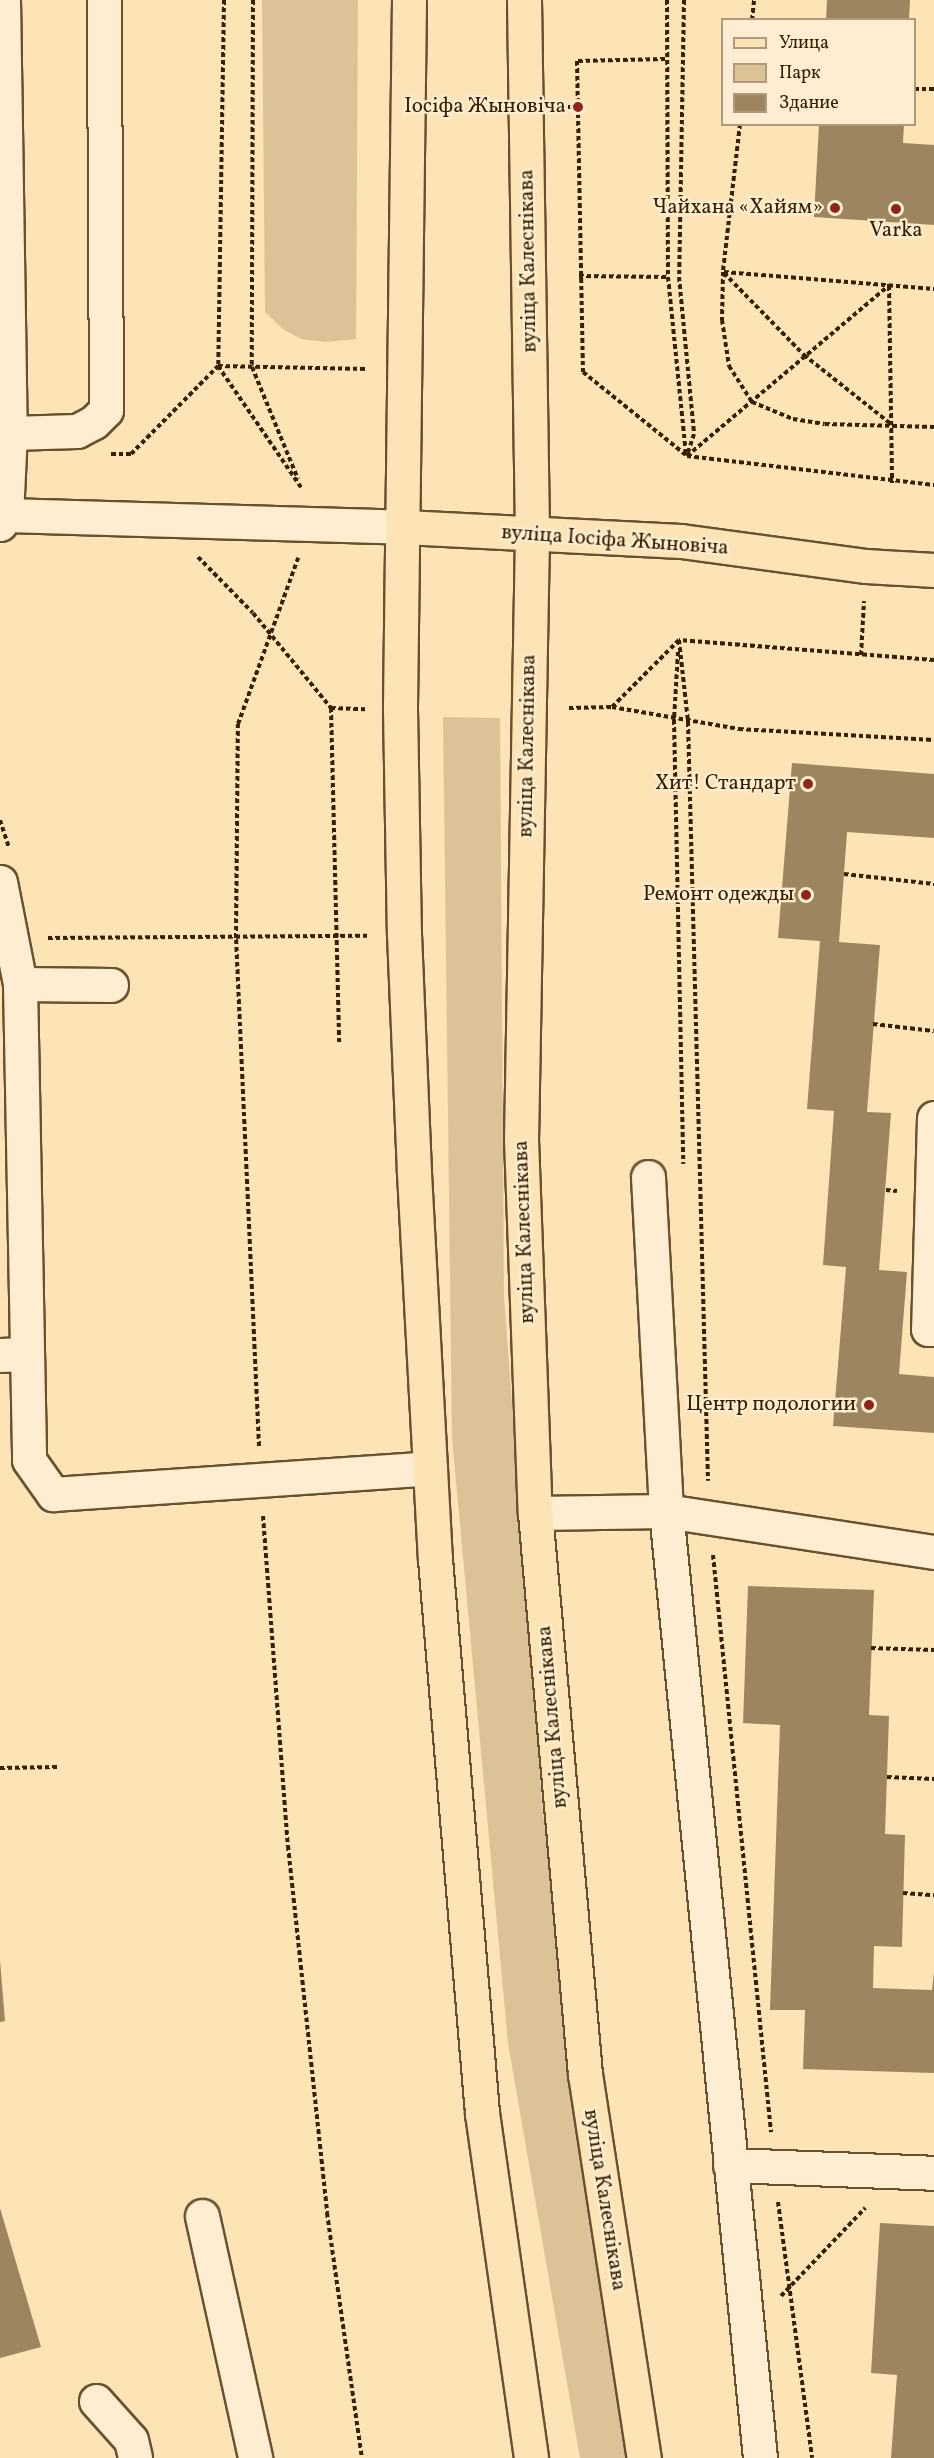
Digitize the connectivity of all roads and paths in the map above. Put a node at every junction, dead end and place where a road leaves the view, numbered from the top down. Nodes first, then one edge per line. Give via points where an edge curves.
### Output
1 (3, 0) edge
2 (104, 0) edge
3 (224, 0) edge
4 (253, 0) edge
5 (409, 0) edge
6 (524, 0) edge
7 (667, 0) edge
8 (684, 0) edge
9 (754, 0) edge
10 (752, 18) edge
11 (665, 59) junction
12 (916, 88) edge
13 (934, 89) edge
14 (740, 126) edge
15 (723, 272) junction
16 (579, 276) junction
17 (668, 277) junction
18 (889, 285) junction
19 (934, 289) edge
20 (804, 355) junction
21 (218, 366) junction
22 (252, 367) junction
23 (368, 369) dead end
24 (752, 402) junction
25 (891, 424) junction
26 (934, 427) edge
27 (10, 433) junction
28 (109, 454) dead end
29 (687, 456) junction
30 (892, 483) junction
31 (934, 485) edge
32 (3, 520) edge
33 (161, 520) junction
34 (404, 527) junction
35 (532, 535) junction
36 (866, 566) junction
37 (934, 570) edge
38 (861, 654) junction
39 (934, 660) edge
40 (331, 708) junction
41 (569, 708) dead end
42 (612, 708) junction
43 (372, 709) dead end
44 (934, 740) edge
45 (0, 820) edge
46 (5, 867) edge
47 (844, 874) dead end
48 (934, 884) edge
49 (404, 934) junction
50 (339, 937) junction
51 (39, 939) dead end
52 (20, 984) junction
53 (111, 986) dead end
54 (873, 1024) dead end
55 (934, 1031) edge
56 (339, 1046) dead end
57 (934, 1119) edge
58 (648, 1177) dead end
59 (934, 1329) edge
60 (14, 1354) edge
61 (430, 1468) junction
62 (666, 1510) junction
63 (535, 1513) junction
64 (934, 1552) edge
65 (871, 1648) dead end
66 (934, 1650) edge
67 (57, 1767) dead end
68 (0, 1768) edge
69 (887, 1776) dead end
70 (934, 1779) edge
71 (903, 1893) dead end
72 (934, 1895) edge
73 (730, 2165) junction
74 (900, 2170) junction
75 (934, 2173) edge
76 (202, 2216) dead end
77 (772, 2304) dead end
78 (96, 2401) dead end
79 (135, 2458) edge
80 (255, 2458) edge
81 (531, 2458) edge
82 (644, 2458) edge
83 (760, 2458) edge

1 - 27 lane
2 - 27 lane via 106,410 94,422 77,430
3 - 21 path
4 - 22 path
5 - 34 main road
6 - 35 main road, вуліца Калеснікава
7 - 11 path
8 - 29 path via 679,277 694,434
9 - 10 path
11 - 16 path via 577,61
11 - 17 path
12 - 13 path
14 - 15 path
15 - 18 path
15 - 20 path
15 - 24 path via 722,320 729,366
16 - 17 path
16 - 29 path via 583,372
17 - 29 path
18 - 19 path
18 - 20 path
18 - 25 path
20 - 24 path
20 - 25 path
21 - 22 path
21 - 22 path via 302,488
21 - 28 path via 132,454
22 - 23 path
24 - 25 path via 793,419 825,424
24 - 29 path
25 - 26 path
25 - 30 path
27 - 32 lane
29 - 30 path
30 - 31 path
32 - 33 lane
33 - 34 lane
33 - 40 path via 253,613
34 - 35 main road, вуліца Іосіфа Жыновіча
34 - 49 main road via 400,709
35 - 36 main road, вуліца Іосіфа Жыновіча via 681,541
35 - 63 main road, вуліца Калеснікава via 521,1139
36 - 37 main road, вуліца Іосіфа Жыновіча
36 - 38 path
38 - 39 path
38 - 42 path via 679,640
40 - 43 path
40 - 50 path
41 - 42 path
42 - 44 path via 739,729
45 - 46 path
46 - 52 lane
47 - 48 path
49 - 50 path
49 - 61 main road
50 - 51 path
50 - 56 path
52 - 53 lane
52 - 60 lane
54 - 55 path
57 - 59 lane via 928,1329
58 - 62 lane
60 - 61 lane via 29,1460 53,1494
61 - 81 main road via 482,2113
62 - 63 lane
62 - 64 lane
62 - 73 lane
63 - 82 main road, вуліца Калеснікава via 585,2074
65 - 66 path
67 - 68 path
69 - 70 path
71 - 72 path
73 - 74 lane
73 - 83 lane
74 - 75 lane
74 - 77 path
76 - 80 lane
78 - 79 lane via 130,2440

